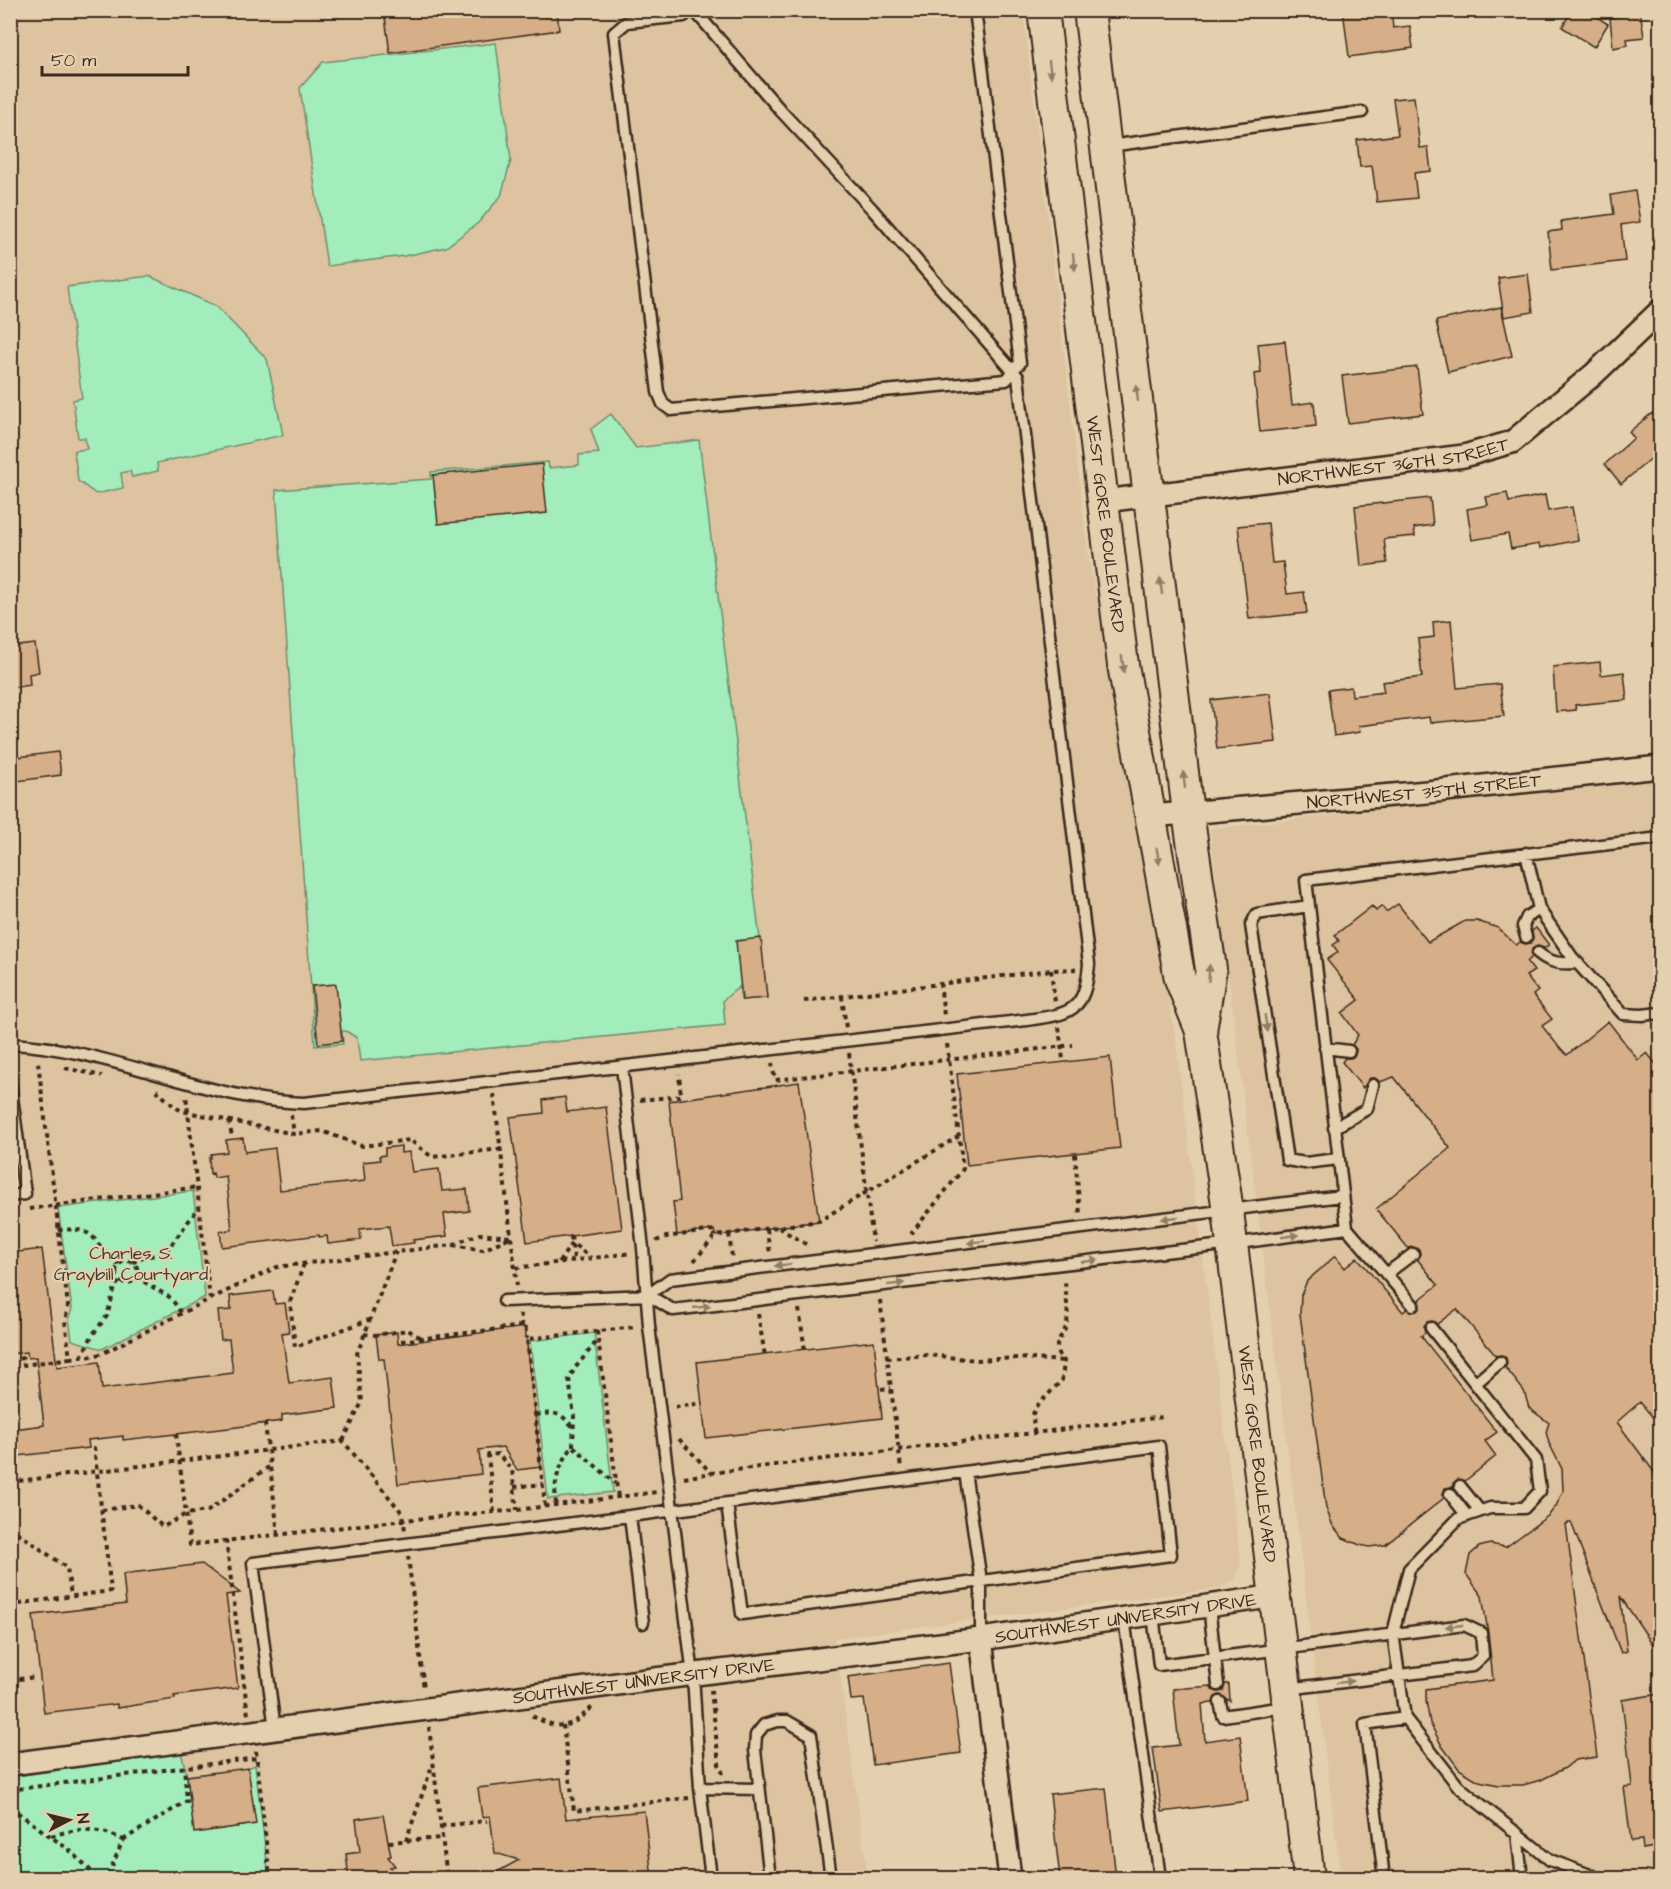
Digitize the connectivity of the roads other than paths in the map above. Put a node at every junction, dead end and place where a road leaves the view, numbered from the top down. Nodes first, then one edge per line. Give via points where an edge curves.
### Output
1 (692, 10) edge
2 (975, 10) edge
3 (1043, 10) edge
4 (1089, 10) edge
5 (1362, 112) dead end
6 (1107, 146) junction
7 (1660, 311) edge
8 (1013, 371) junction
9 (1150, 495) junction
10 (1104, 501) junction
11 (1660, 767) edge
12 (1188, 813) junction
13 (1151, 816) junction
14 (1660, 838) edge
15 (1526, 853) junction
16 (1309, 906) junction
17 (1539, 909) junction
18 (1526, 936) dead end
19 (1538, 953) dead end
20 (1578, 963) junction
21 (1660, 1013) edge
22 (1201, 1031) junction
23 (10, 1044) edge
24 (1325, 1048) junction
25 (1349, 1051) dead end
26 (622, 1067) junction
27 (10, 1082) edge
28 (1373, 1085) dead end
29 (1334, 1128) junction
30 (1338, 1159) junction
31 (10, 1196) edge
32 (1342, 1196) junction
33 (1228, 1211) junction
34 (1347, 1228) junction
35 (1232, 1244) junction
36 (1413, 1254) dead end
37 (1386, 1274) junction
38 (648, 1295) junction
39 (504, 1300) dead end
40 (1413, 1305) dead end
41 (1431, 1328) dead end
42 (1500, 1362) dead end
43 (1476, 1383) junction
44 (965, 1472) junction
45 (1460, 1486) dead end
46 (1450, 1494) dead end
47 (728, 1504) junction
48 (671, 1511) junction
49 (1480, 1511) junction
50 (630, 1516) junction
51 (1467, 1516) junction
52 (981, 1581) junction
53 (1276, 1596) junction
54 (1209, 1606) junction
55 (1153, 1614) junction
56 (1124, 1618) junction
57 (643, 1623) dead end
58 (1393, 1634) junction
59 (981, 1639) junction
60 (1282, 1649) junction
61 (1215, 1658) junction
62 (693, 1674) junction
63 (1399, 1675) junction
64 (1218, 1685) dead end
65 (1288, 1698) junction
66 (1220, 1702) dead end
67 (1405, 1718) junction
68 (275, 1729) junction
69 (10, 1764) edge
70 (700, 1788) junction
71 (759, 1789) junction
72 (1516, 1833) junction
73 (711, 1878) edge
74 (770, 1878) edge
75 (831, 1878) edge
76 (1010, 1878) edge
77 (1160, 1878) edge
78 (1310, 1878) edge
79 (1384, 1878) edge
80 (1522, 1878) edge
81 (1598, 1878) edge

1 - 8 lane
1 - 8 lane via 684,16 627,22 614,33 658,392 663,404 671,410 1006,380
2 - 8 lane via 1020,363
3 -> 10 main road, WEST GORE BOULEVARD
4 - 6 main road, WEST GORE BOULEVARD
5 - 6 lane
9 -> 6 main road, WEST GORE BOULEVARD
7 - 9 street, NORTHWEST 36TH STREET via 1594,374 1512,442 1464,456
8 - 26 lane via 1020,385 1089,964 1087,986 1078,1003 1057,1016
9 - 10 street, NORTHWEST 36TH STREET
12 -> 9 main road, WEST GORE BOULEVARD
10 -> 13 main road, WEST GORE BOULEVARD via 1123,665
11 - 12 street, NORTHWEST 35TH STREET
12 - 13 street, NORTHWEST 35TH STREET
22 -> 12 main road, WEST GORE BOULEVARD via 1211,969
13 -> 22 main road, WEST GORE BOULEVARD via 1180,979
14 - 15 lane
15 - 16 lane via 1306,880
15 - 17 lane
16 - 24 lane
16 -> 30 lane via 1257,914 1251,925 1287,1160 1305,1163
17 - 18 lane via 1522,926
17 - 20 lane
19 - 20 lane via 1547,961
20 - 21 lane via 1623,1014
22 - 33 main road, WEST GORE BOULEVARD
23 - 26 lane via 40,1046 266,1100 304,1103
24 - 25 lane
24 - 29 lane
26 - 38 lane
27 - 31 lane via 25,1194
28 - 29 lane via 1367,1109
29 - 30 lane
30 - 32 lane
32 - 33 lane
32 - 34 lane
33 - 35 main road, WEST GORE BOULEVARD
33 -> 38 lane via 670,1279
35 -> 34 lane
34 - 37 lane
38 -> 35 lane via 673,1310
35 - 53 main road, WEST GORE BOULEVARD
36 - 37 lane
37 - 40 lane
38 - 39 lane
38 - 48 lane
41 - 43 lane
42 - 43 lane
43 - 49 lane via 1536,1460 1540,1491 1524,1508
44 - 47 lane
44 - 52 lane
44 - 52 lane via 1159,1446 1171,1555
45 - 49 lane
46 - 51 lane
47 - 48 lane
47 - 52 lane via 742,1614
48 - 50 lane
48 - 62 lane
49 - 51 lane
50 - 57 lane
50 - 68 lane via 253,1563
51 - 58 lane via 1458,1519 1409,1569
52 - 59 lane
53 - 54 street, SOUTHWEST UNIVERSITY DRIVE
53 - 60 main road, WEST GORE BOULEVARD
54 - 55 street, SOUTHWEST UNIVERSITY DRIVE
54 - 61 lane
55 - 56 street, SOUTHWEST UNIVERSITY DRIVE
55 - 61 lane via 1159,1665
56 - 59 street, SOUTHWEST UNIVERSITY DRIVE
56 - 77 lane
58 - 60 lane
58 - 63 lane
63 -> 58 lane via 1472,1666 1483,1656 1481,1633 1464,1625
59 - 62 street, SOUTHWEST UNIVERSITY DRIVE
59 - 76 street
60 - 61 lane
60 - 65 main road, WEST GORE BOULEVARD
61 - 64 lane
62 - 68 street, SOUTHWEST UNIVERSITY DRIVE
62 - 70 lane
65 -> 63 lane
63 - 67 lane
65 - 66 lane via 1223,1716
65 - 78 main road, WEST GORE BOULEVARD
67 - 72 lane via 1458,1786
67 - 79 lane via 1365,1724
68 - 69 street, SOUTHWEST UNIVERSITY DRIVE
70 - 71 lane
70 - 73 lane
71 - 74 lane
71 - 75 lane via 756,1735 764,1725 787,1721 811,1735
72 - 80 lane
72 - 81 lane via 1550,1860

